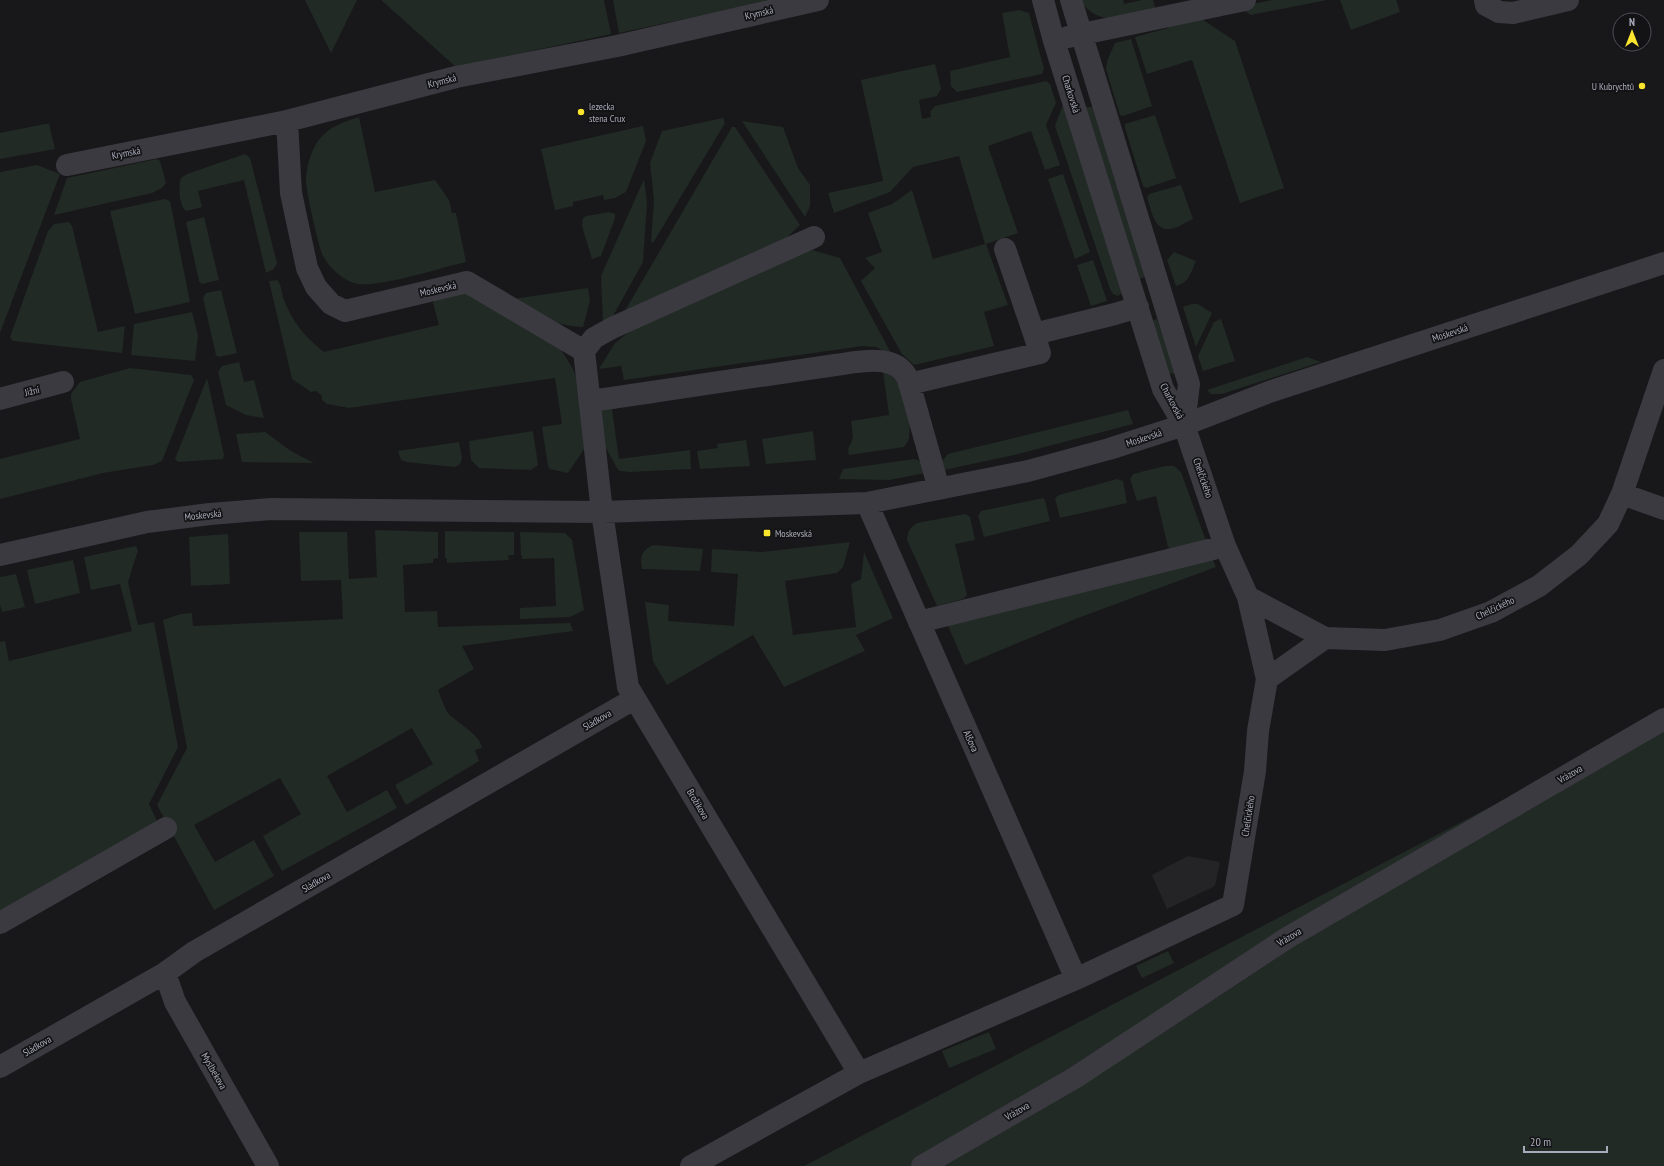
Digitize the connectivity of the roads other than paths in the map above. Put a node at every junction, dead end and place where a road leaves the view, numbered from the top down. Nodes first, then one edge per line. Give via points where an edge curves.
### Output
1 (818, 0) edge
2 (1043, 0) edge
3 (1072, 0) edge
4 (1245, 0) edge
5 (1485, 0) edge
6 (1568, 0) edge
7 (1081, 34) junction
8 (1054, 41) junction
9 (287, 121) junction
10 (67, 165) dead end
11 (814, 237) dead end
12 (1006, 248) dead end
13 (1664, 263) edge
14 (1138, 307) junction
15 (1034, 334) junction
16 (584, 351) junction
17 (1664, 370) edge
18 (63, 382) dead end
19 (910, 384) junction
20 (0, 398) edge
21 (591, 400) junction
22 (1184, 425) junction
23 (939, 489) junction
24 (1622, 494) junction
25 (867, 503) junction
26 (1664, 509) edge
27 (602, 512) junction
28 (1225, 546) junction
29 (0, 555) edge
30 (1248, 597) junction
31 (919, 622) junction
32 (1325, 638) junction
33 (1267, 679) junction
34 (634, 699) junction
35 (1664, 719) edge
36 (166, 828) dead end
37 (0, 923) edge
38 (165, 973) junction
39 (1076, 979) junction
40 (0, 1068) edge
41 (859, 1073) junction
42 (268, 1166) edge
43 (691, 1166) edge
44 (922, 1166) edge

1 - 9 street, Krymská via 617,46 456,77
2 - 8 street, Charkovská
3 - 7 street, Charkovská
4 - 7 street
5 - 6 street via 1486,5 1499,12 1513,13
7 - 8 street
7 - 22 street, Charkovská via 1189,384
8 - 14 street, Charkovská
9 - 10 street, Krymská
9 - 16 street, Moskevská via 291,193 307,268 316,287 331,304 345,311 467,282
11 - 16 street via 612,328 594,338
12 - 15 street
13 - 22 street, Moskevská via 1269,392
14 - 15 street
14 - 22 street, Charkovská via 1163,389
15 - 19 street via 1040,353
16 - 21 street
17 - 24 street, Chelčického
18 - 20 street, Jižní
19 - 21 street via 904,370 888,362 867,361
19 - 23 street
21 - 27 street
22 - 23 street, Moskevská via 1110,449 1028,471
22 - 28 street, Chelčického
23 - 25 street, Moskevská
24 - 26 street
24 - 32 street, Chelčického via 1608,524 1579,555 1539,586 1491,612 1440,630 1385,640
25 - 27 street, Moskevská
25 - 31 street, Alšova
27 - 29 street, Moskevská via 263,510 147,522
27 - 34 street, Brožíkova via 628,687
28 - 30 street, Chelčického
28 - 31 street
30 - 32 street, Chelčického
30 - 33 street, Chelčického
31 - 39 street, Alšova
32 - 33 street
33 - 39 street, Chelčického via 1233,905
34 - 38 street, Sládkova via 194,952
34 - 41 street, Brožíkova
35 - 44 street, Vrázova via 1287,938 1076,1077
36 - 37 street
38 - 40 street, Sládkova
38 - 42 street, Myslbekova via 175,1002
39 - 41 street
41 - 43 street

